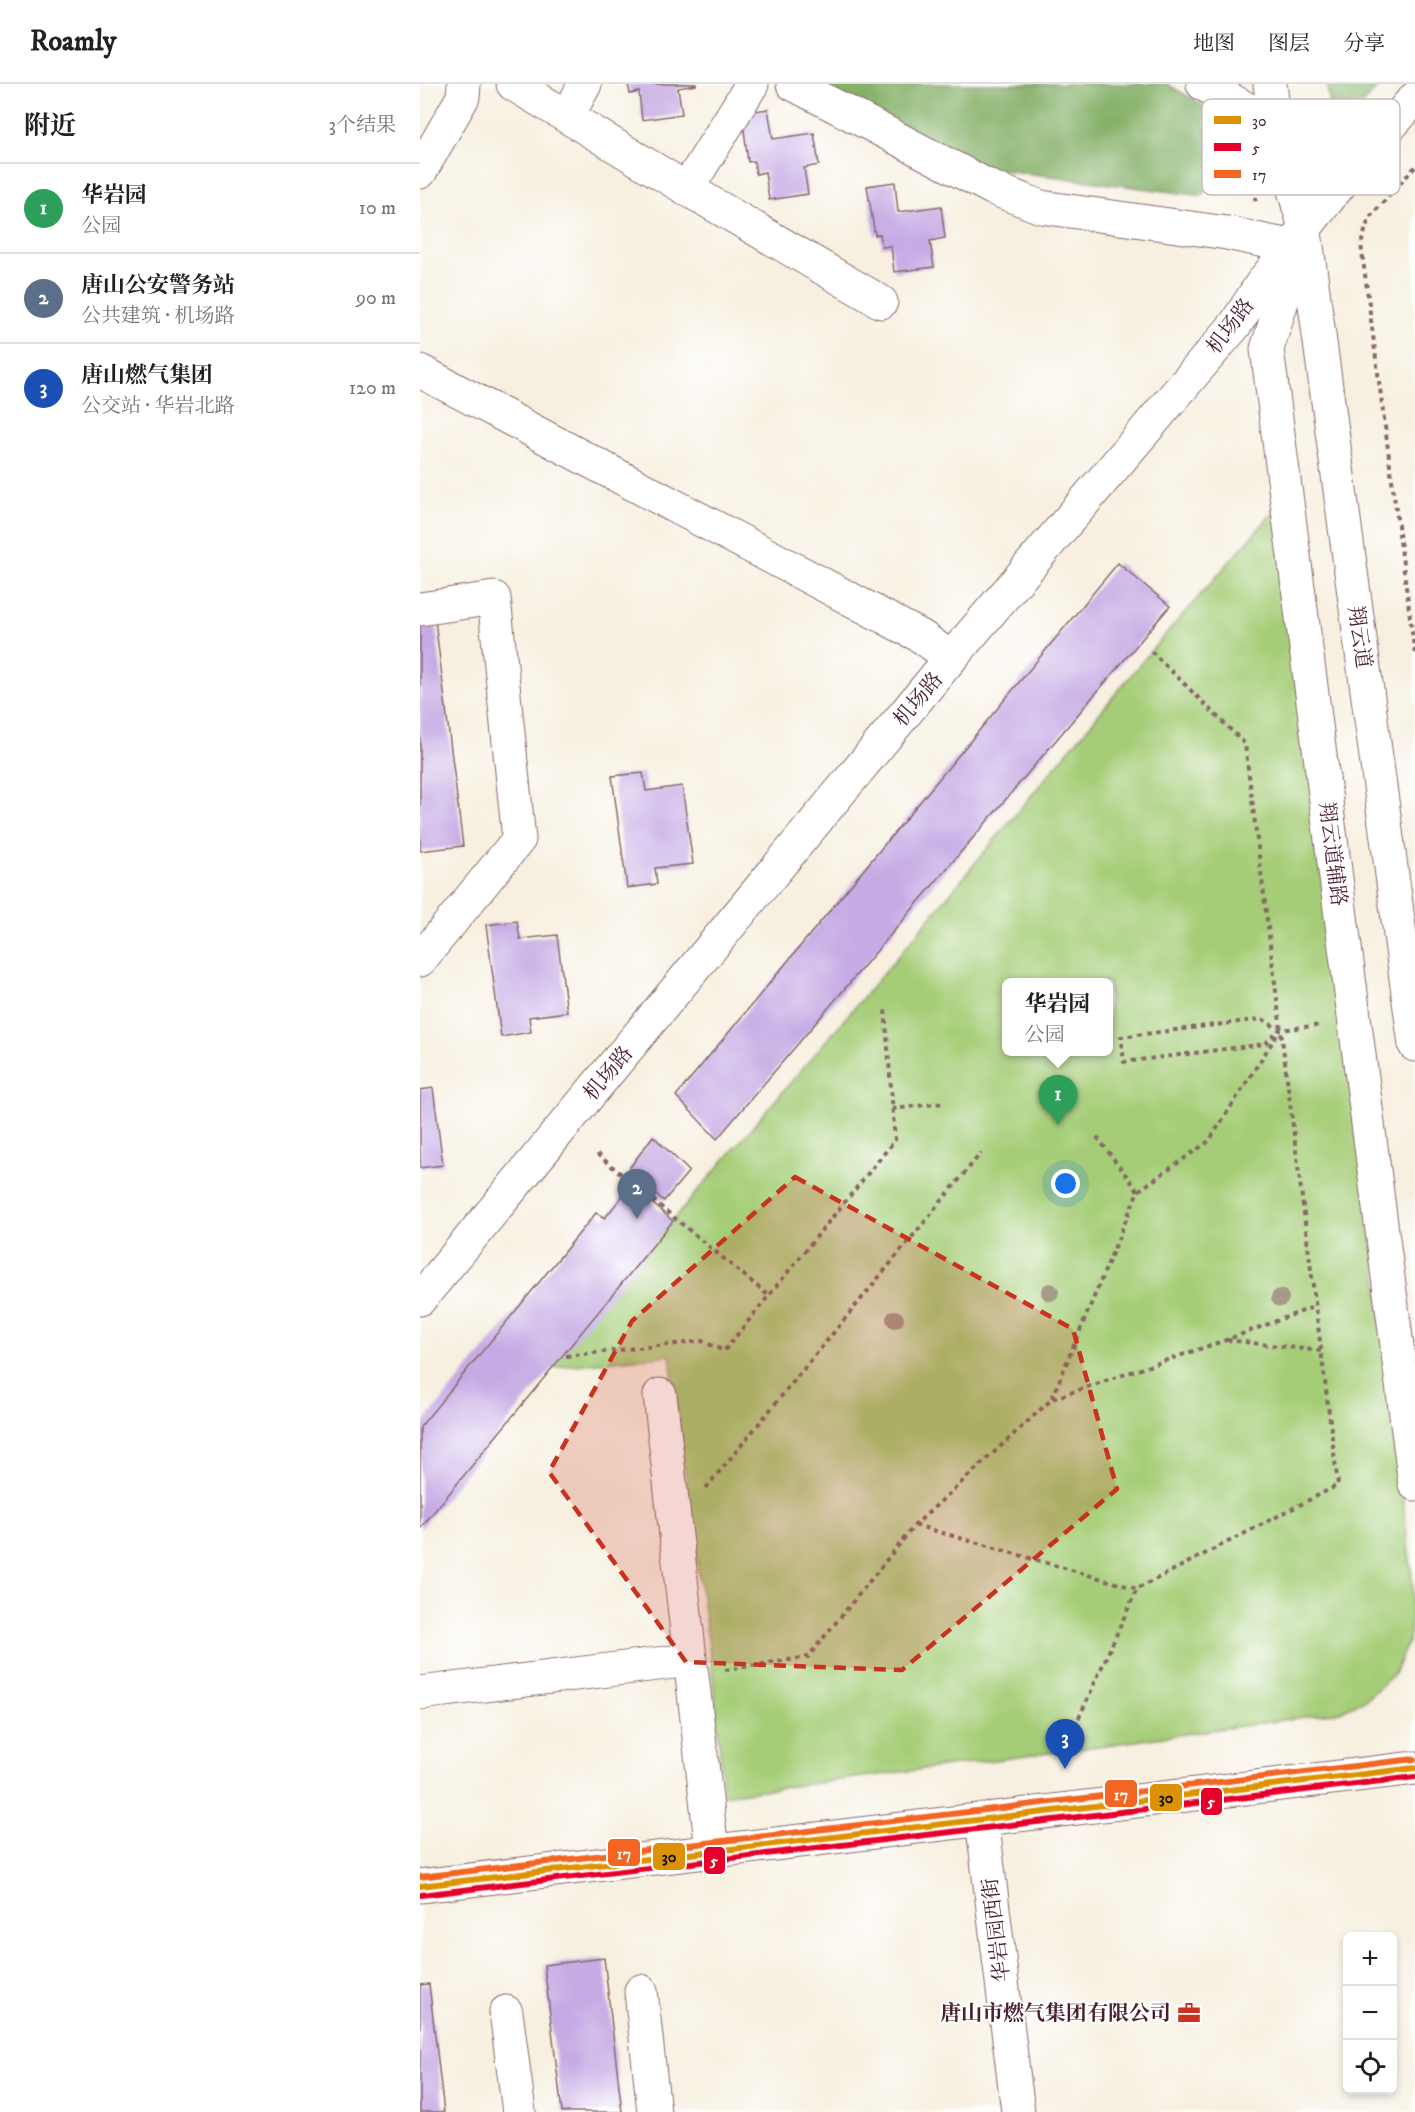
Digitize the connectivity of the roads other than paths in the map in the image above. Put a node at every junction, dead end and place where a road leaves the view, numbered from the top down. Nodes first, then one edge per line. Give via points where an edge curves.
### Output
1 (464, 84) edge
2 (513, 84) edge
3 (585, 84) edge
4 (752, 84) edge
5 (793, 84) edge
6 (1203, 84) edge
7 (1270, 84) edge
8 (1415, 98) edge
9 (1229, 99) edge
10 (1272, 99) edge
11 (1400, 115) edge
12 (567, 117) junction
13 (420, 172) edge
14 (687, 189) junction
15 (1289, 195) edge
16 (1331, 195) edge
17 (1297, 237) junction
18 (881, 302) dead end
19 (420, 371) edge
20 (420, 609) edge
21 (951, 658) junction
22 (420, 960) edge
23 (1415, 1045) edge
24 (420, 1299) edge
25 (660, 1395) dead end
26 (1415, 1484) edge
27 (691, 1668) junction
28 (420, 1693) edge
29 (1415, 1768) edge
30 (982, 1819) junction
31 (712, 1851) junction
32 (420, 1886) edge
33 (641, 1991) dead end
34 (506, 2012) dead end
35 (519, 2112) edge
36 (654, 2112) edge
37 (1018, 2112) edge

1 - 13 street via 463,97
2 - 12 street
3 - 12 street
4 - 14 street
5 - 17 street via 992,188 1041,207 1227,233
6 - 9 street
7 - 10 street, 翔云道
8 - 11 street, 机场路
12 - 14 street
14 - 18 street
15 - 17 street, 翔云道
16 - 17 street, 机场路
17 - 21 street, 机场路 via 1235,325
17 - 23 street, 翔云道
17 - 26 street, 翔云道辅路 via 1267,349
19 - 21 street via 922,637
20 - 22 street via 494,598 519,839
21 - 24 street, 机场路
25 - 27 street
27 - 28 street
27 - 31 street
29 - 30 street
30 - 31 street
30 - 37 street, 华岩园西街
31 - 32 street
33 - 36 street
34 - 35 street

